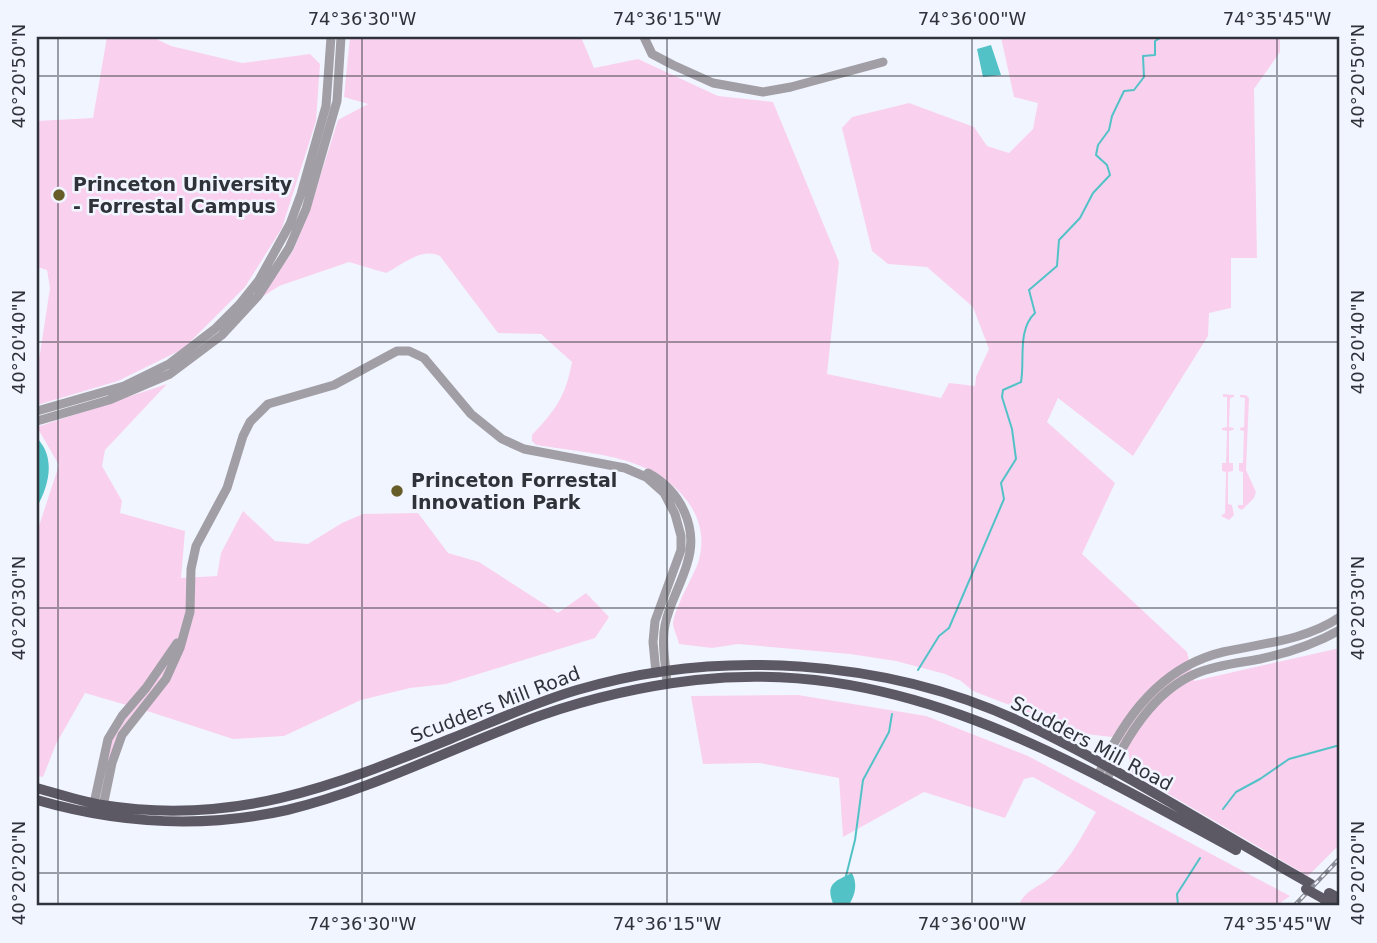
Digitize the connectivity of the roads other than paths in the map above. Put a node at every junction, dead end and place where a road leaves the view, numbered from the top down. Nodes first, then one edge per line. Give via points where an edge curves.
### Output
1 (331, 37) edge
2 (341, 37) edge
3 (644, 37) edge
4 (883, 62) dead end
5 (37, 411) edge
6 (37, 421) edge
7 (1340, 617) edge
8 (186, 629) junction
9 (1340, 630) edge
10 (661, 672) junction
11 (153, 679) junction
12 (667, 684) junction
13 (162, 685) junction
14 (1107, 767) junction
15 (1102, 779) junction
16 (37, 788) edge
17 (37, 800) edge
18 (97, 810) junction
19 (1308, 886) junction
20 (1326, 896) junction
21 (1340, 899) edge
22 (1337, 906) edge

1 - 5 street via 326,106 304,184 290,224 259,280 216,328 169,364 124,386
2 - 6 street via 337,101 306,209 289,248 258,296 222,335 170,374 109,400
3 - 4 street via 652,54 673,65 713,83 763,92
7 - 14 street via 1289,640 1186,665 1157,686 1131,716
8 - 10 street via 196,546 227,488 250,422 268,404 334,385 390,353 409,351 424,358 471,414 502,439 524,449 613,465 646,477 664,493 680,532 678,561 654,626
8 - 11 street
8 - 13 street
9 - 14 street via 1293,650 1187,678 1145,714
10 - 12 street
10 - 14 main road, Scudders Mill Road via 733,665 804,667 894,681 1005,715
10 - 18 main road, Scudders Mill Road via 566,693 307,792 219,809
11 - 13 street
11 - 18 street via 108,739
12 - 15 main road, Scudders Mill Road via 768,678 889,692 985,722
12 - 18 main road, Scudders Mill Road via 542,715 359,787 287,810 204,822 141,821
13 - 18 street via 122,735
14 - 15 street
14 - 19 main road, Scudders Mill Road
15 - 19 main road, Scudders Mill Road
16 - 18 main road, Scudders Mill Road
17 - 18 main road, Scudders Mill Road
19 - 20 main road, Scudders Mill Road
20 - 21 main road, Scudders Mill Road
20 - 22 main road, Scudders Mill Road

